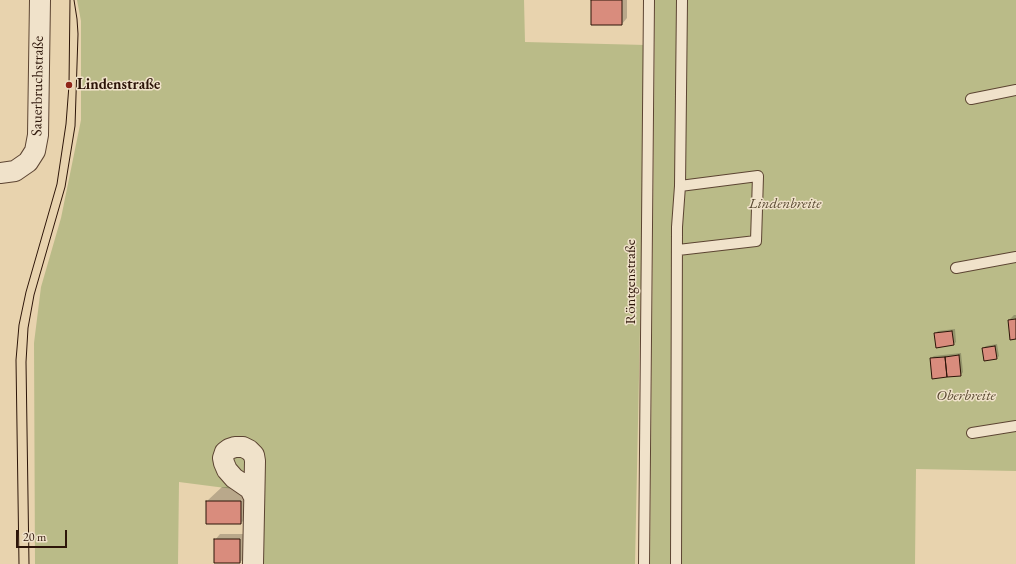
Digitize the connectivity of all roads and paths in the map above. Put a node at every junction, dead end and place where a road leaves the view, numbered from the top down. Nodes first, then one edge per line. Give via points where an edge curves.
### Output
1 (40, 0) edge
2 (649, 0) edge
3 (682, 0) edge
4 (1016, 90) edge
5 (971, 98) dead end
6 (0, 173) edge
7 (680, 186) junction
8 (678, 250) junction
9 (1016, 257) edge
10 (956, 268) dead end
11 (1016, 426) edge
12 (972, 433) dead end
13 (254, 498) dead end
14 (253, 564) edge
15 (644, 564) edge
16 (676, 564) edge

1 - 6 street, Sauerbruchstraße via 38,135 35,151 28,162 15,171
2 - 15 lane, Röntgenstraße
3 - 7 lane
4 - 5 lane
7 - 8 lane
7 - 8 lane via 758,176 756,241
8 - 16 lane
9 - 10 lane
11 - 12 lane
13 - 14 street

